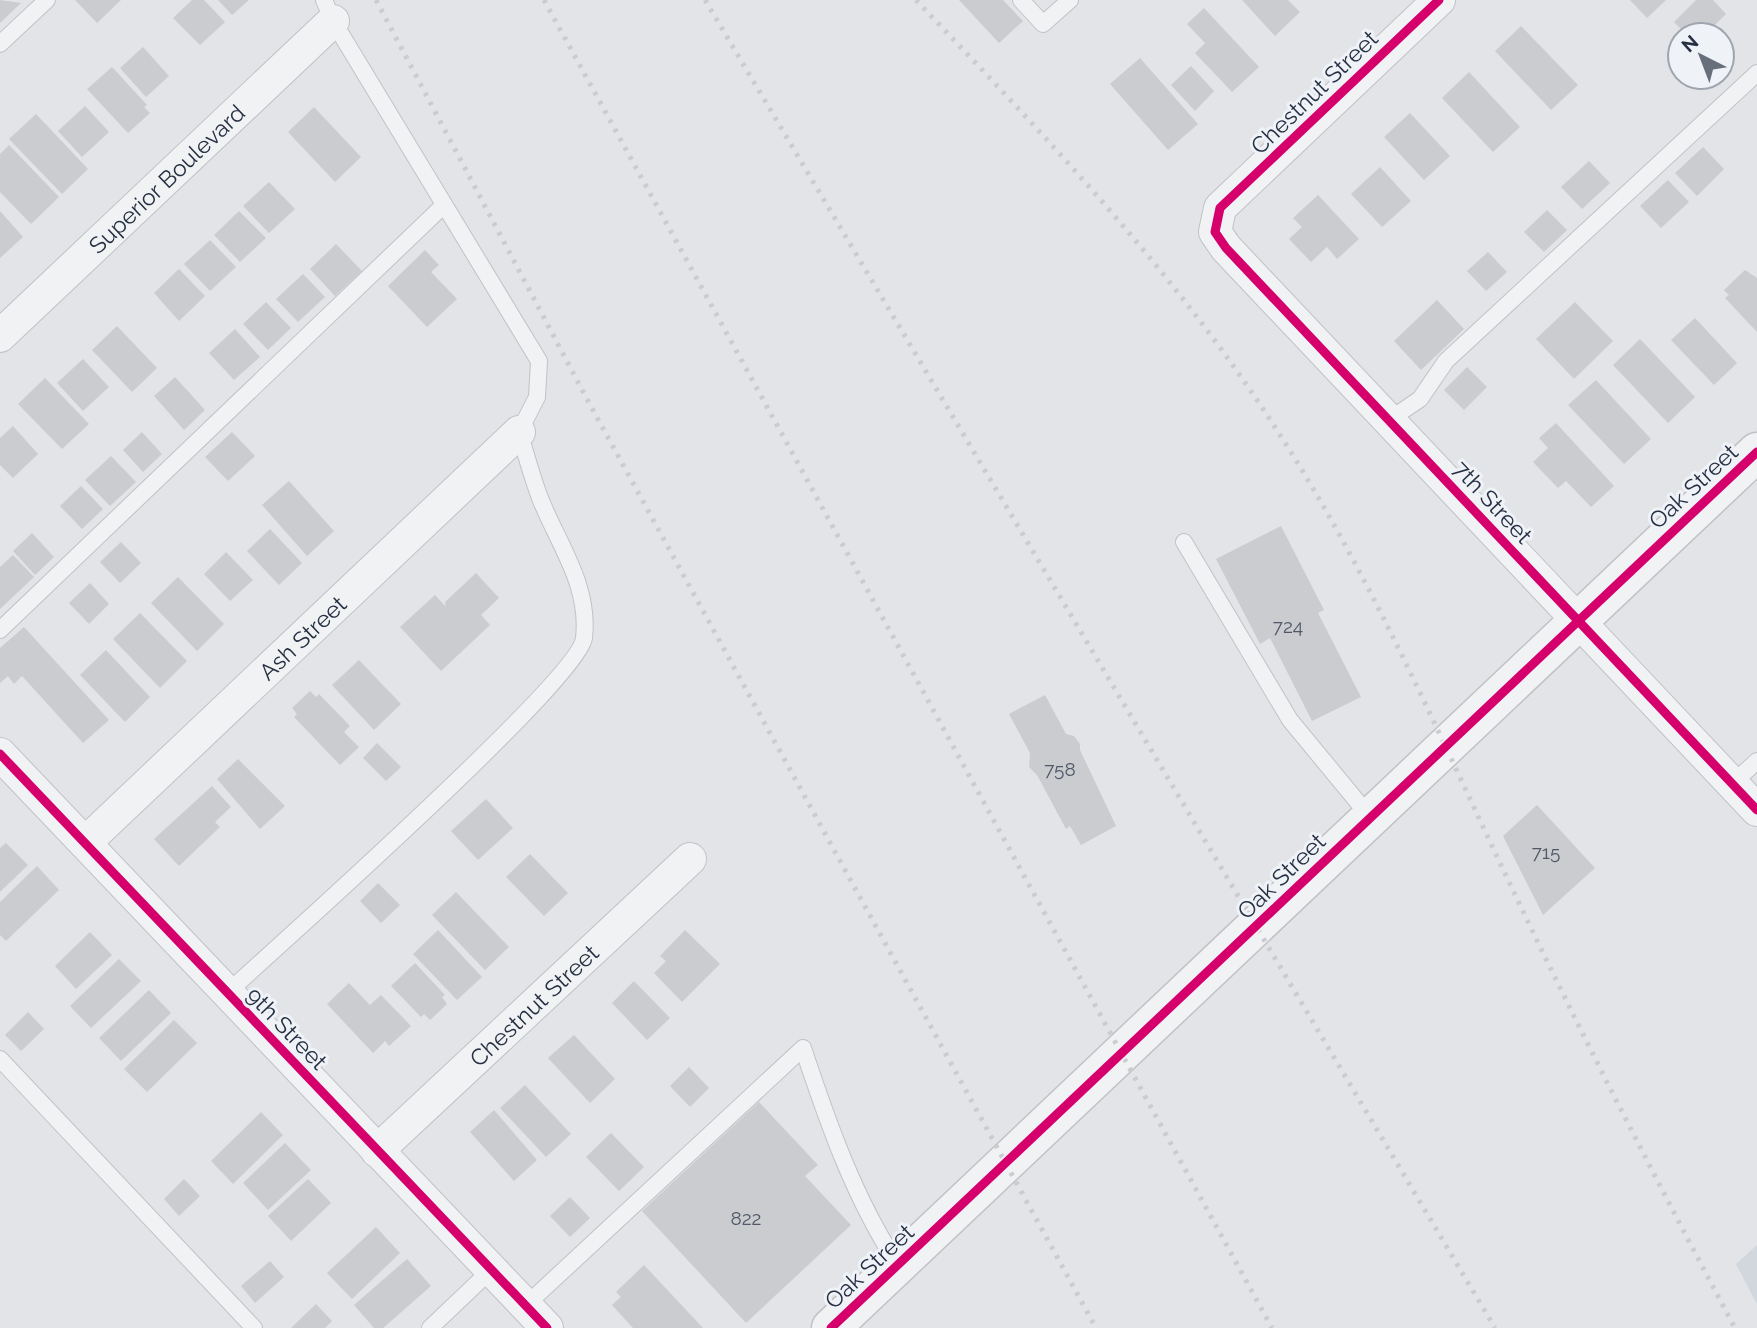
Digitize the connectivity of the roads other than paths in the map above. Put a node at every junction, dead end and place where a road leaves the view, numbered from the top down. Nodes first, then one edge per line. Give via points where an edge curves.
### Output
1 (47, 0) edge
2 (1021, 0) edge
3 (1070, 0) edge
4 (1435, 2) edge
5 (329, 11) edge
6 (0, 44) edge
7 (1757, 73) edge
8 (444, 205) junction
9 (1217, 214) joint
10 (0, 336) edge
11 (1390, 420) junction
12 (519, 432) junction
13 (1757, 452) edge
14 (1184, 542) dead end
15 (1577, 621) junction
16 (0, 630) edge
17 (0, 754) edge
18 (1757, 761) edge
19 (1732, 784) junction
20 (1757, 810) edge
21 (1370, 817) junction
22 (85, 843) junction
23 (690, 859) dead end
24 (227, 993) junction
25 (0, 1059) edge
26 (377, 1151) junction
27 (898, 1265) junction
28 (491, 1270) junction
29 (525, 1306) junction
30 (254, 1328) edge
31 (430, 1328) edge
32 (547, 1328) edge
33 (831, 1328) edge

1 - 6 lane
2 - 3 lane via 1043,24
4 - 9 street, Chestnut Street
5 - 8 lane
5 - 10 street, Superior Boulevard
7 - 11 lane via 1446,361 1420,399
8 - 12 lane via 539,360 537,397
8 - 16 lane
9 - 11 street, 7th Street via 1215,232 1226,248
11 - 15 street, 7th Street
12 - 22 street, Ash Street
12 - 24 lane via 540,499 573,565 584,607 584,641 566,669 470,768
13 - 15 street, Oak Street
14 - 21 lane via 1290,720
15 - 19 street, 7th Street
15 - 21 street, Oak Street
17 - 22 street, 9th Street
18 - 19 lane
19 - 20 street, 7th Street
21 - 27 street, Oak Street
22 - 24 street, 9th Street
23 - 26 street, Chestnut Street
24 - 26 street, 9th Street
25 - 30 lane
26 - 28 street, 9th Street
27 - 29 lane via 871,1224 803,1048
27 - 33 street, Oak Street
28 - 29 street, 9th Street
28 - 31 lane
29 - 32 street, 9th Street

